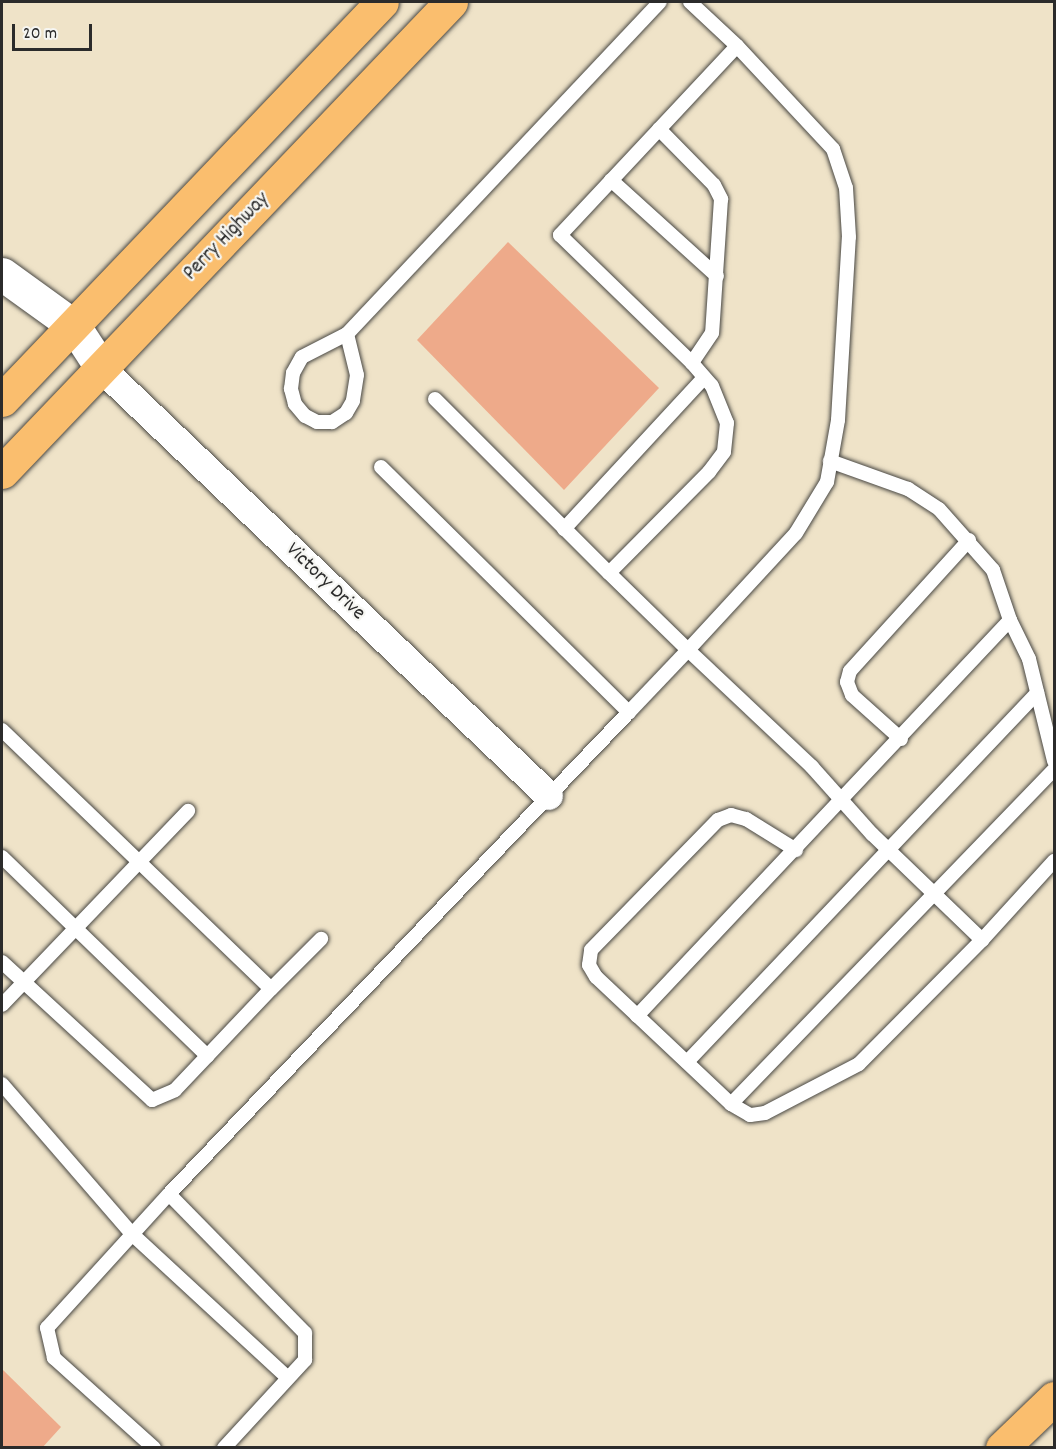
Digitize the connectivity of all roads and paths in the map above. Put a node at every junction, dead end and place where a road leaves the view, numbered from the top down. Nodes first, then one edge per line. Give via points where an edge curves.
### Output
1 (382, 2) edge
2 (451, 2) edge
3 (660, 2) edge
4 (690, 2) edge
5 (737, 46) junction
6 (659, 129) junction
7 (611, 180) junction
8 (2, 274) edge
9 (717, 276) junction
10 (74, 326) junction
11 (347, 334) junction
12 (692, 363) junction
13 (102, 369) junction
14 (704, 378) junction
15 (435, 399) dead end
16 (2, 400) edge
17 (830, 461) junction
18 (381, 467) dead end
19 (2, 472) edge
20 (564, 529) junction
21 (969, 540) junction
22 (609, 573) junction
23 (1010, 620) junction
24 (688, 650) junction
25 (1037, 693) junction
26 (629, 712) junction
27 (2, 730) edge
28 (901, 739) junction
29 (1054, 761) edge
30 (1054, 769) edge
31 (549, 796) junction
32 (842, 800) junction
33 (188, 811) dead end
34 (796, 849) junction
35 (888, 849) junction
36 (2, 857) edge
37 (1054, 861) edge
38 (140, 863) junction
39 (935, 894) junction
40 (75, 928) junction
41 (321, 939) dead end
42 (982, 940) junction
43 (2, 962) edge
44 (23, 982) junction
45 (271, 989) junction
46 (2, 1005) edge
47 (638, 1016) junction
48 (207, 1056) junction
49 (687, 1062) junction
50 (2, 1084) edge
51 (731, 1104) junction
52 (169, 1194) junction
53 (132, 1234) junction
54 (288, 1378) junction
55 (1054, 1398) edge
56 (154, 1448) edge
57 (224, 1448) edge
58 (1002, 1448) edge

1 - 10 main road
2 - 13 main road, Perry Highway
3 - 11 lane
4 - 5 lane
5 - 6 lane
5 - 17 lane via 833,149 846,188 849,237 837,420
6 - 7 lane
6 - 9 lane via 714,185 721,199
7 - 9 lane
7 - 12 lane via 560,235
8 - 10 street
9 - 12 lane via 712,333
10 - 13 street
10 - 16 main road
11 - 11 lane via 357,375 353,401 346,413 332,422 317,422 295,404 291,389 293,373 302,357
12 - 14 lane
13 - 19 main road, Perry Highway
13 - 31 street, Victory Drive
14 - 20 lane
14 - 22 lane via 727,423 724,452
15 - 20 lane
17 - 21 lane via 908,489 939,509
17 - 24 lane via 827,482 796,533
18 - 26 lane
20 - 22 lane
21 - 23 lane via 993,570
21 - 28 lane via 850,671 847,682 852,695
22 - 24 lane
23 - 25 lane via 1029,659
23 - 28 lane
24 - 26 lane
24 - 32 lane
25 - 29 lane
25 - 35 lane
26 - 31 lane
27 - 38 lane
28 - 32 lane
30 - 39 lane
31 - 52 lane
32 - 34 lane
32 - 35 lane
33 - 38 lane
34 - 47 lane
34 - 47 lane via 746,819 731,815 718,820 591,950 589,964 596,977
35 - 39 lane
35 - 49 lane
36 - 40 lane
37 - 42 lane
38 - 40 lane
38 - 45 lane
39 - 42 lane
39 - 51 lane
40 - 44 lane
40 - 48 lane
41 - 45 lane
42 - 51 lane via 860,1064 765,1113 750,1115
43 - 44 lane
44 - 46 lane
44 - 48 lane via 139,1093 152,1100 174,1090
45 - 48 lane
47 - 49 lane
49 - 51 lane
50 - 53 lane
52 - 53 lane
52 - 54 lane via 305,1333 305,1360
53 - 54 lane
53 - 56 lane via 47,1328 54,1358
54 - 57 lane
55 - 58 main road

